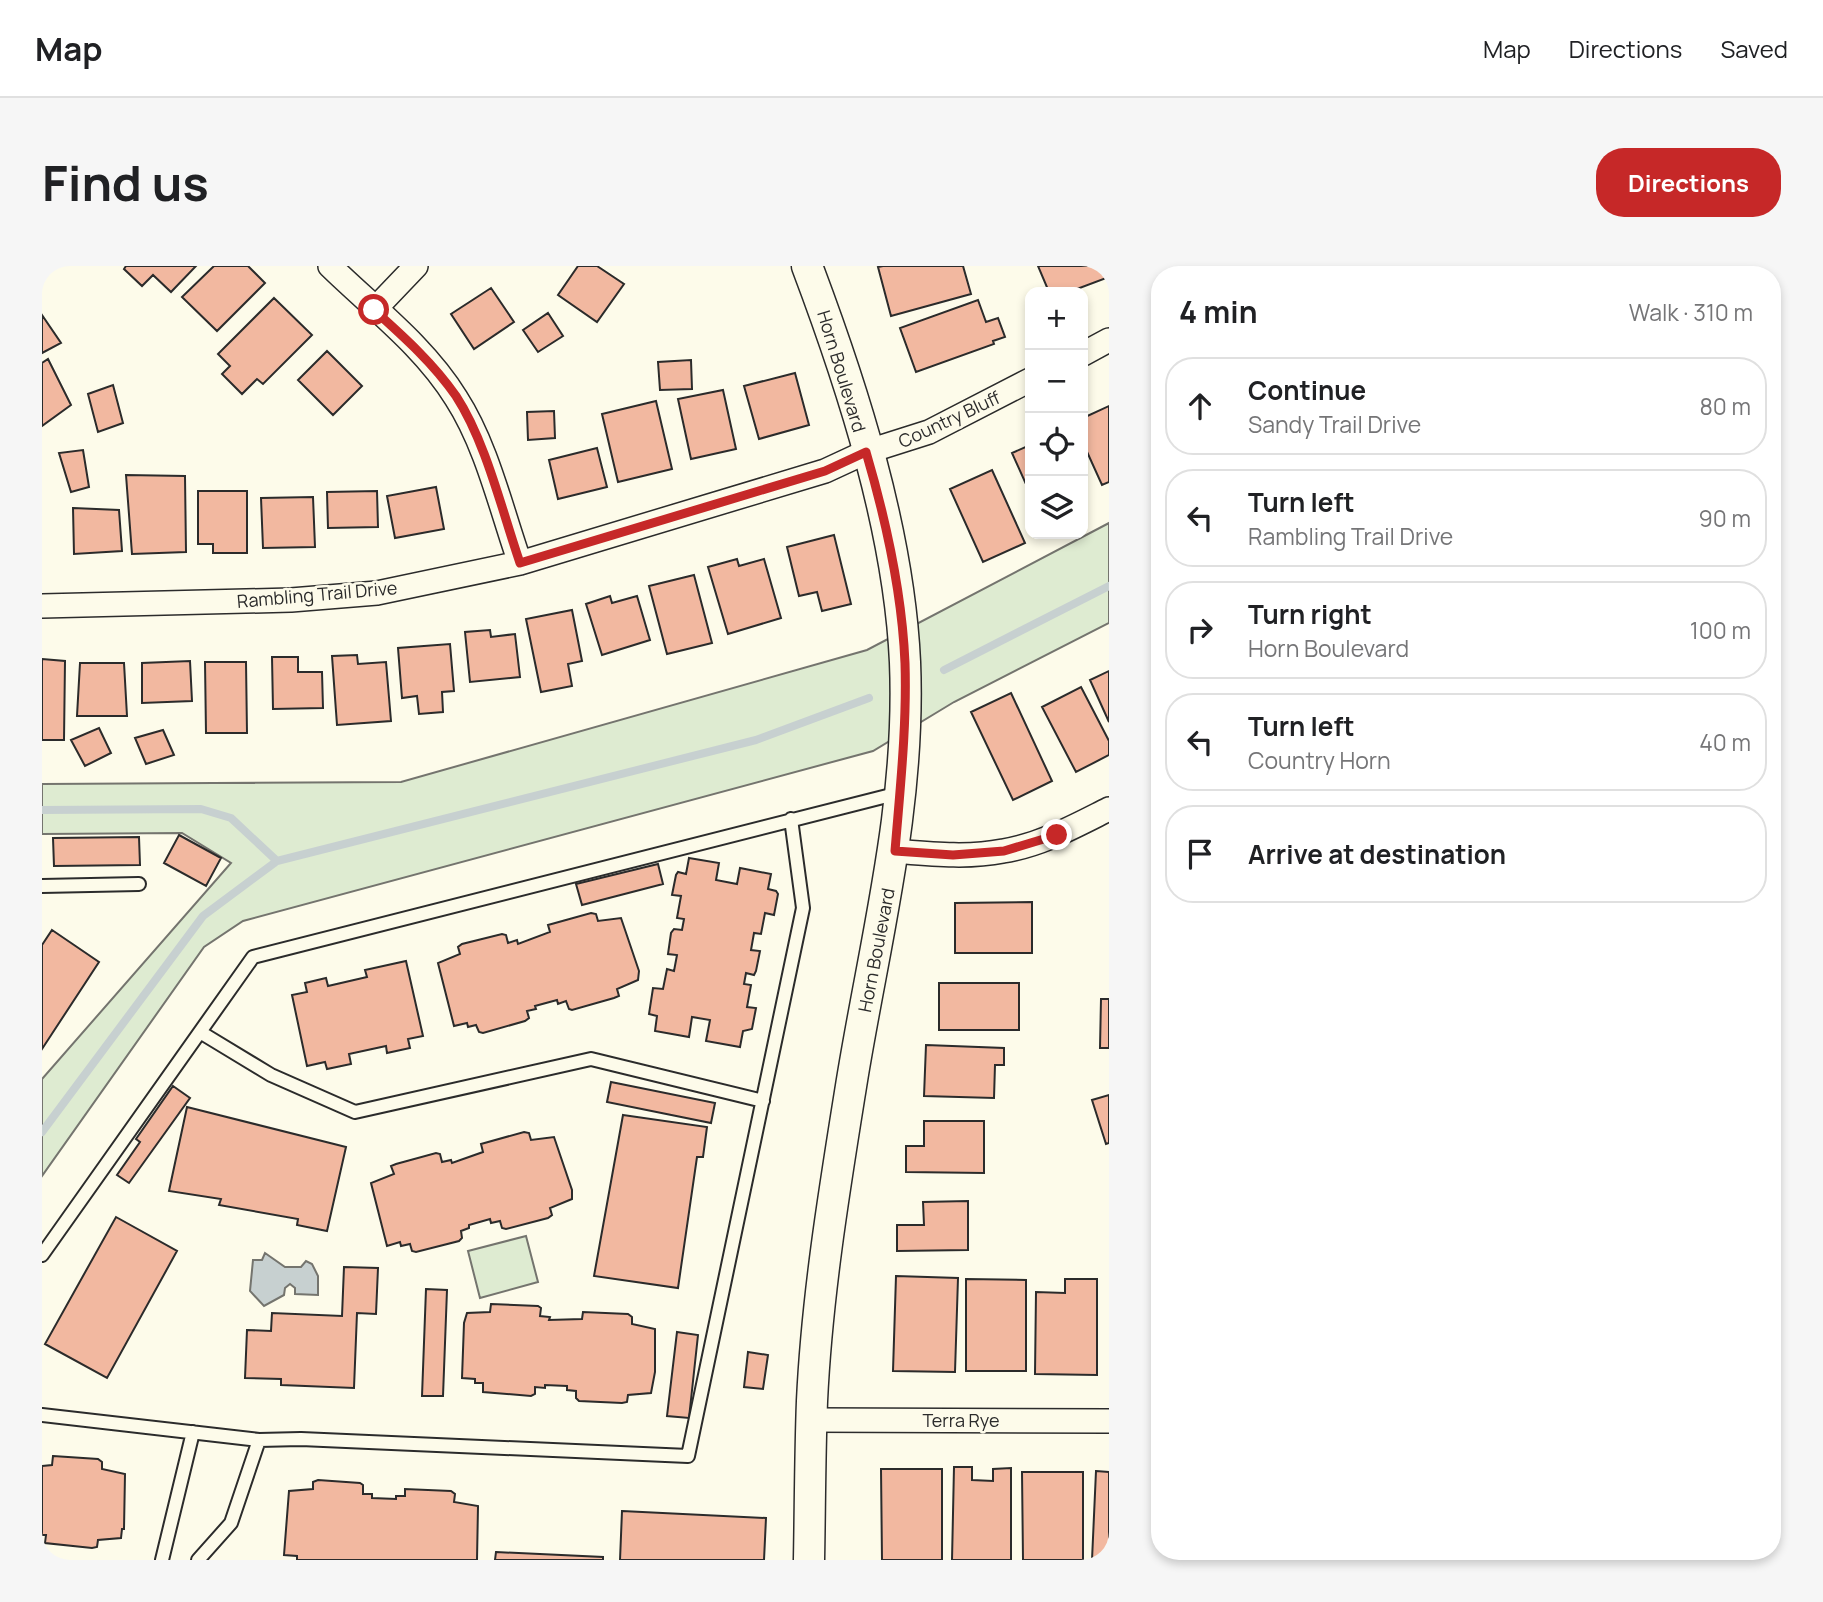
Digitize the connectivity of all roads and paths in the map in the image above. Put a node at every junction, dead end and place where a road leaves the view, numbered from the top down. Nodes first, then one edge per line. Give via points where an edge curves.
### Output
1 (330, 266) edge
2 (416, 266) edge
3 (807, 266) edge
4 (374, 310) junction
5 (1109, 340) edge
6 (1088, 351) edge
7 (1025, 383) edge
8 (866, 452) junction
9 (520, 563) junction
10 (42, 606) edge
11 (900, 793) junction
12 (1109, 809) edge
13 (791, 819) junction
14 (895, 851) junction
15 (139, 884) dead end
16 (42, 886) edge
17 (200, 1032) junction
18 (763, 1101) junction
19 (42, 1255) edge
20 (42, 1415) edge
21 (812, 1420) junction
22 (1109, 1421) edge
23 (193, 1432) junction
24 (259, 1440) junction
25 (162, 1560) edge
26 (198, 1560) edge
27 (809, 1560) edge

1 - 4 street
2 - 4 street
3 - 8 street, Horn Boulevard via 842,358
4 - 9 street via 422,352 457,398
5 - 6 street
7 - 8 street, Country Bluff via 929,432
8 - 9 street, Rambling Trail Drive via 825,471
8 - 11 street, Horn Boulevard via 881,502 901,611 905,730
9 - 10 street, Rambling Trail Drive via 377,593 291,600
11 - 13 lane
11 - 14 street, Horn Boulevard
12 - 14 street via 1057,835 1004,851 953,855
13 - 17 lane via 253,957
13 - 18 lane via 803,908
14 - 21 street, Horn Boulevard via 832,1206
15 - 16 lane
17 - 18 lane via 271,1075 355,1112 591,1059
17 - 19 lane
18 - 24 lane via 688,1456
20 - 23 lane
21 - 22 street, Terra Rye
21 - 27 street, Horn Boulevard
23 - 24 lane
23 - 25 lane
24 - 26 lane via 231,1523

